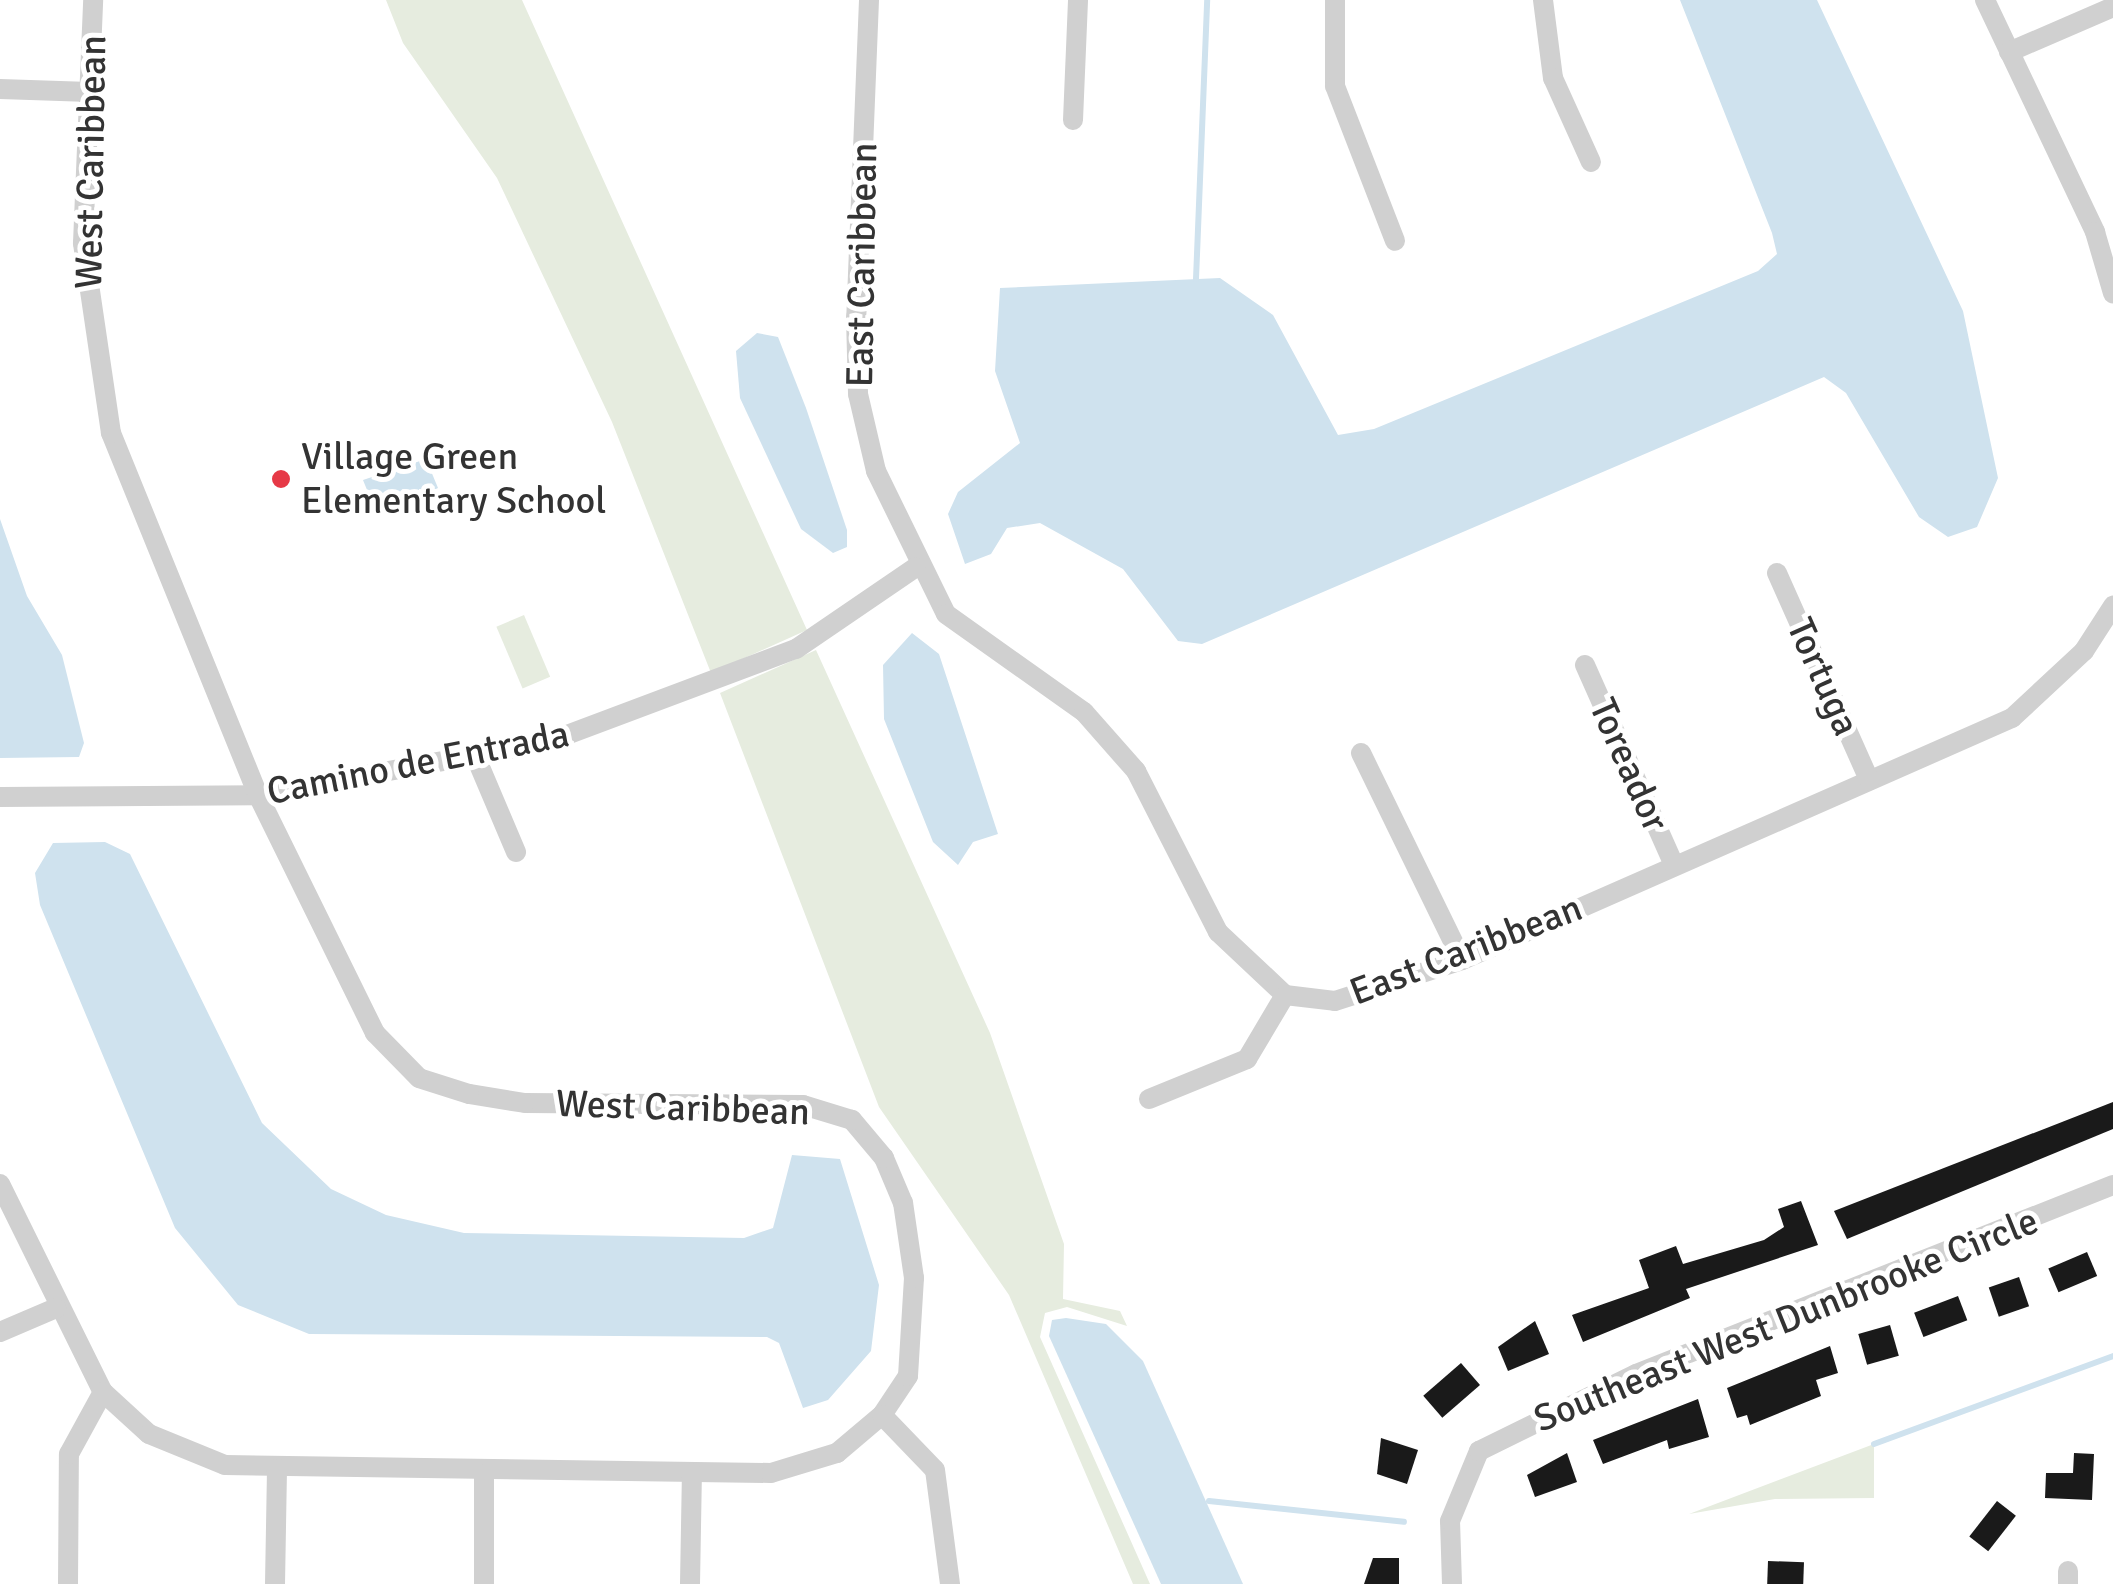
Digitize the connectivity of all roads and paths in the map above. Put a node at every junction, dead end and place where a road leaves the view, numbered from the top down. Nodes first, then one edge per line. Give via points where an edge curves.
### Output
1 (94, 0) edge
2 (869, 0) edge
3 (1078, 0) edge
4 (1336, 0) edge
5 (1542, 0) edge
6 (1984, 0) edge
7 (2113, 7) edge
8 (2008, 52) junction
9 (0, 88) edge
10 (90, 92) junction
11 (1073, 120) dead end
12 (1590, 162) dead end
13 (2104, 229) edge
14 (1395, 241) dead end
15 (2113, 293) edge
16 (916, 567) junction
17 (1778, 573) dead end
18 (2113, 606) edge
19 (1585, 665) dead end
20 (1361, 753) dead end
21 (477, 760) junction
22 (1868, 780) junction
23 (258, 794) junction
24 (0, 797) edge
25 (516, 852) dead end
26 (1674, 865) junction
27 (1462, 960) junction
28 (1285, 995) junction
29 (1149, 1099) dead end
30 (0, 1184) edge
31 (2113, 1185) edge
32 (56, 1308) junction
33 (0, 1332) edge
34 (103, 1392) junction
35 (882, 1415) junction
36 (277, 1469) junction
37 (692, 1473) junction
38 (484, 1474) junction
39 (68, 1584) edge
40 (276, 1584) edge
41 (484, 1584) edge
42 (690, 1584) edge
43 (950, 1584) edge
44 (1452, 1584) edge

1 - 10 street, West Caribbean
2 - 16 street, East Caribbean via 858,394 876,471
3 - 11 street
4 - 14 street via 1335,86
5 - 12 street via 1553,78
6 - 8 street
7 - 8 street
8 - 13 street
9 - 10 street
10 - 23 street, West Caribbean via 83,243 103,398 134,502
13 - 15 street
16 - 21 street, Camino de Entrada via 764,664 603,727
16 - 28 street, East Caribbean via 946,614 1084,712 1136,771 1218,932
17 - 22 street, Tortuga
18 - 22 street, East Caribbean via 2084,652 2012,718
19 - 26 street, Toreador
20 - 27 street
21 - 23 street, Camino de Entrada
21 - 25 street
22 - 26 street, East Caribbean
23 - 24 street, Camino de Entrada
23 - 35 street, West Caribbean via 375,1032 419,1078 525,1103 803,1105 852,1120 884,1158 903,1203 914,1278 908,1376
26 - 27 street, East Caribbean
27 - 28 street, East Caribbean via 1335,1001
28 - 29 street via 1247,1059
30 - 32 street, West Caribbean
31 - 44 street, Southeast West Dunbrooke Circle via 1636,1374 1478,1451 1450,1521
32 - 33 street
32 - 34 street, West Caribbean
34 - 36 street, West Caribbean via 181,1450
34 - 39 street via 69,1454
35 - 37 street, West Caribbean via 820,1463
35 - 43 street via 935,1470
36 - 38 street, West Caribbean
36 - 40 street
37 - 38 street, West Caribbean
37 - 42 street
38 - 41 street

